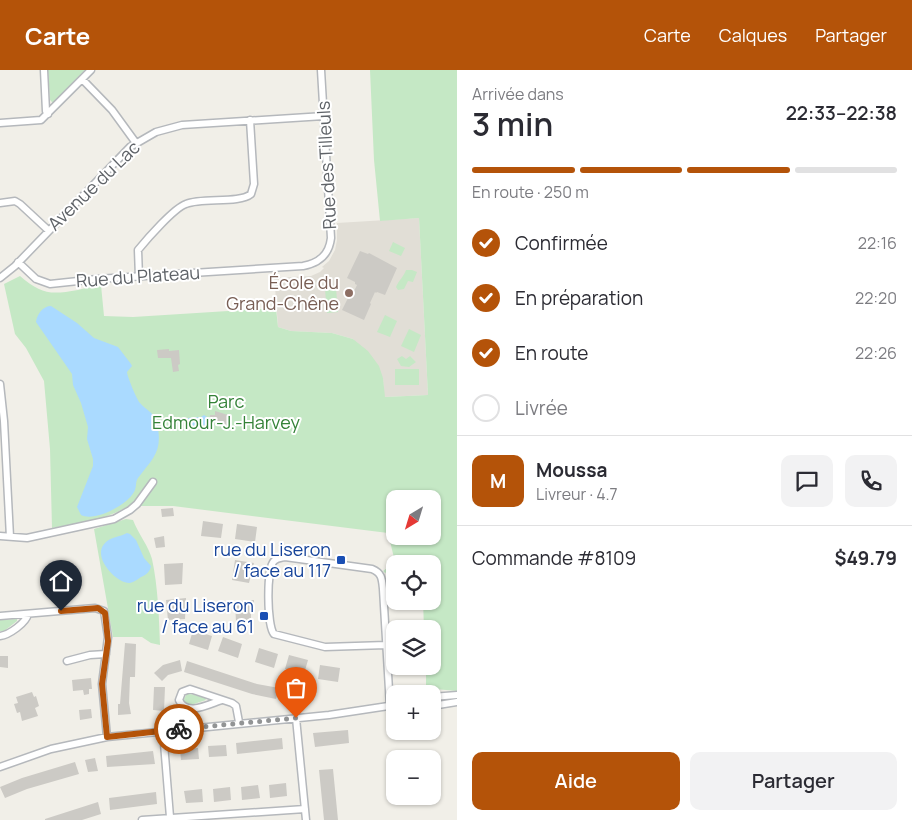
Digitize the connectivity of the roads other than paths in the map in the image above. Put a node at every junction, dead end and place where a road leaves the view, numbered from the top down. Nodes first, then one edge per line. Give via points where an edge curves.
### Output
1 (44, 70) edge
2 (91, 70) edge
3 (321, 70) edge
4 (82, 79) junction
5 (48, 114) junction
6 (324, 116) junction
7 (250, 120) junction
8 (0, 123) edge
9 (136, 143) junction
10 (0, 202) edge
11 (48, 230) junction
12 (323, 258) joint
13 (18, 262) junction
14 (139, 277) junction
15 (0, 278) edge
16 (0, 384) edge
17 (2, 443) edge
18 (153, 482) dead end
19 (0, 536) edge
20 (10, 537) junction
21 (28, 614) junction
22 (0, 616) edge
23 (0, 636) edge
24 (386, 645) joint
25 (106, 654) junction
26 (67, 661) dead end
27 (457, 695) edge
28 (441, 696) edge
29 (222, 700) junction
30 (457, 702) edge
31 (441, 705) edge
32 (386, 707) edge
33 (296, 718) junction
34 (239, 722) junction
35 (163, 731) junction
36 (107, 737) junction
37 (0, 767) edge
38 (304, 810) junction
39 (170, 817) junction
40 (142, 820) edge
41 (306, 820) edge

1 - 5 street
2 - 4 street
3 - 6 street, Rue des Tilleuls
4 - 5 street
4 - 9 street via 112,110
5 - 8 street via 40,120
6 - 7 street, Avenue du Lac
6 - 12 street, Rue des Tilleuls via 331,238 329,250
7 - 9 street, Avenue du Lac via 174,127
7 - 14 street via 252,192 243,198 182,205 138,250
9 - 11 street, Avenue du Lac
10 - 11 street via 20,204
11 - 13 street, Avenue du Lac
12 - 14 street, Rue du Plateau via 303,266
13 - 14 street, Rue du Plateau via 36,279 50,284
13 - 15 street, Avenue du Lac
16 - 17 street
17 - 20 street
18 - 20 street via 137,504 117,518 27,538
19 - 20 street
21 - 22 street
21 - 23 street via 25,621
21 - 25 street via 102,610 108,630
24 - 24 street via 325,647 274,634 269,604 272,563 285,557 379,572 383,585
25 - 26 street
25 - 36 street via 102,684
27 - 28 street
29 - 29 street via 190,690 182,692 179,700 183,707 189,709
29 - 34 street via 236,705
30 - 31 street
32 - 33 street
33 - 34 street
33 - 38 street
34 - 35 street
35 - 36 street
35 - 39 street
36 - 37 street via 44,751
38 - 39 street
38 - 41 street
39 - 40 street

